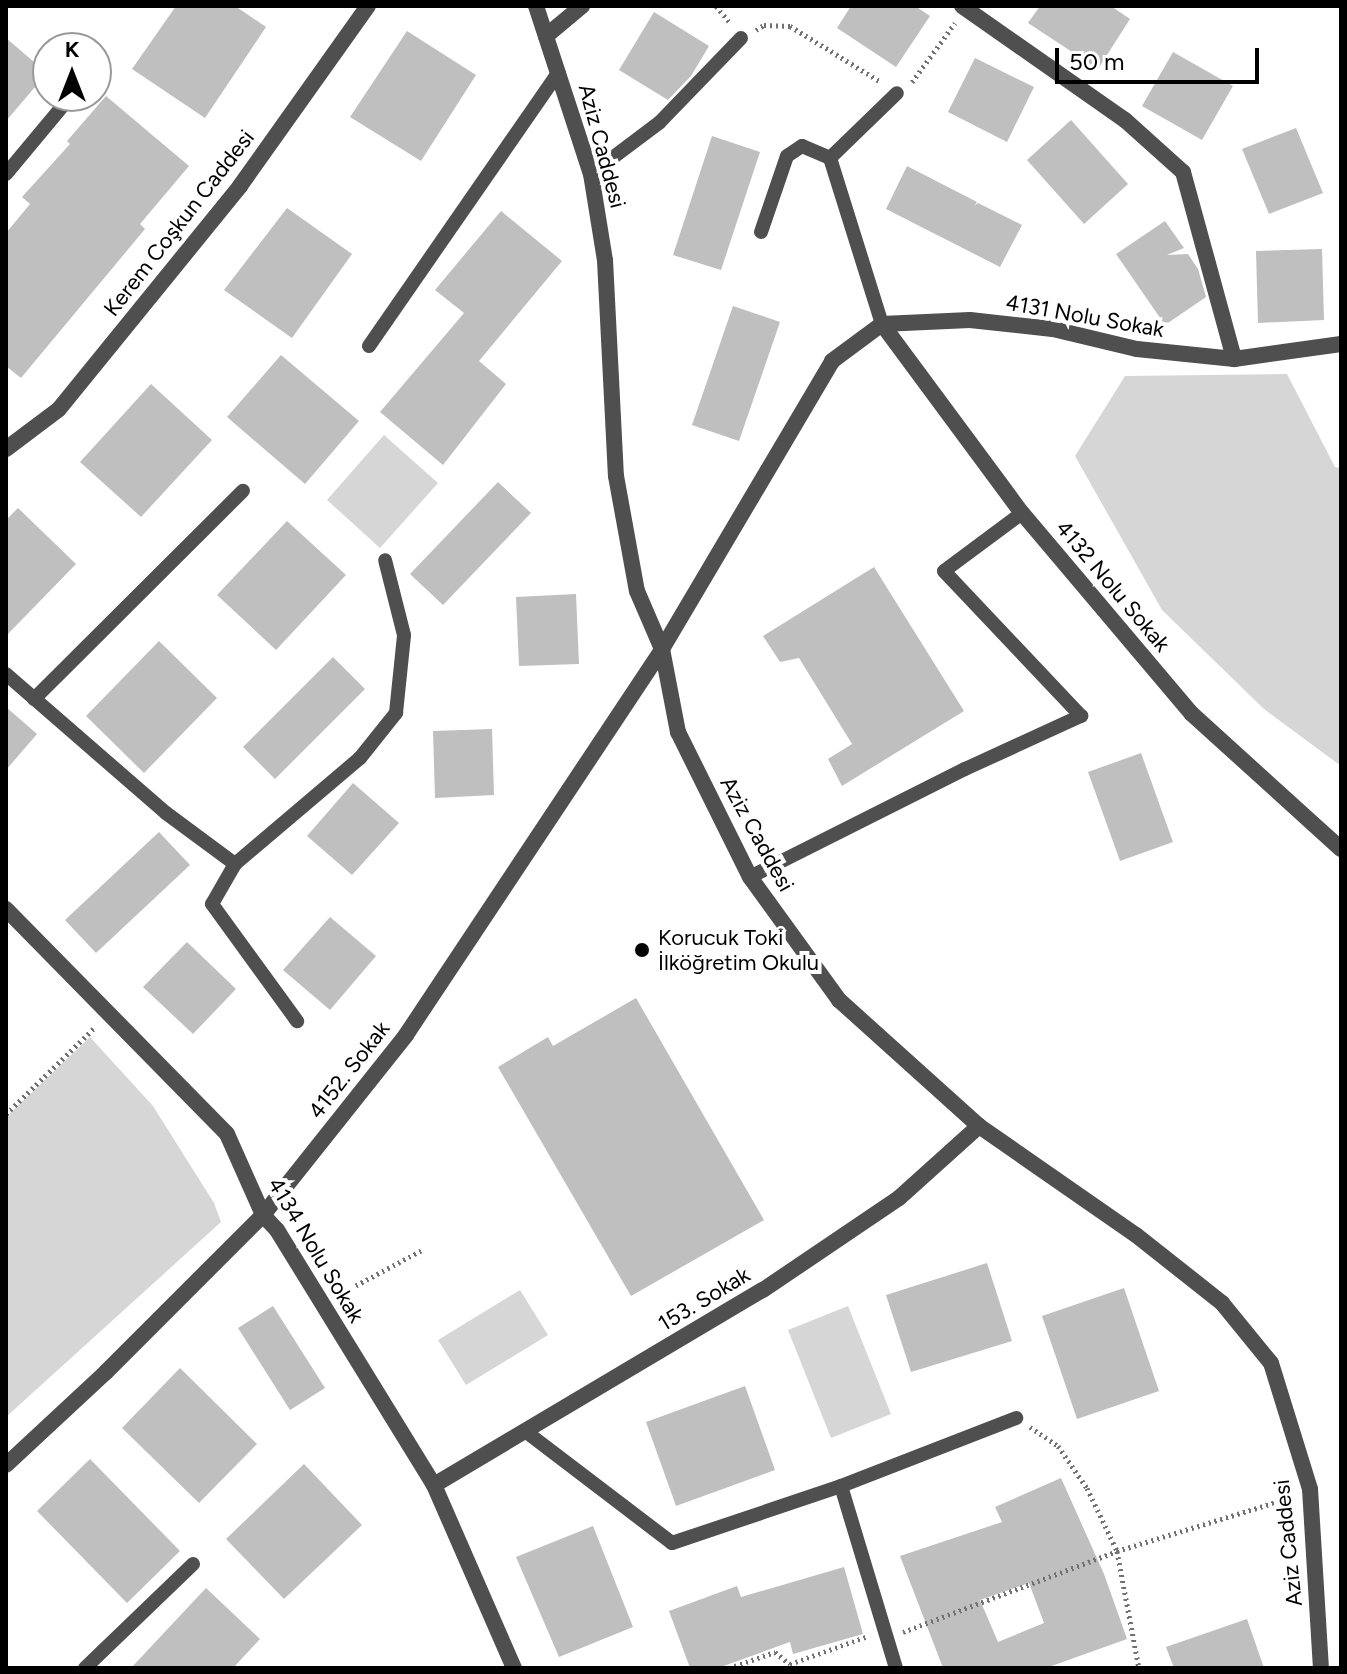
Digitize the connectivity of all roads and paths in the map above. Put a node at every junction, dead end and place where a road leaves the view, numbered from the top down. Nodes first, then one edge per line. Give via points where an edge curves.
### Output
1 (368, 6) edge
2 (536, 6) edge
3 (582, 6) edge
4 (964, 7) edge
5 (546, 36) junction
6 (741, 38) joint
7 (559, 72) junction
8 (897, 93) junction
9 (58, 112) edge
10 (830, 158) junction
11 (6, 174) edge
12 (591, 174) junction
13 (761, 232) dead end
14 (882, 324) junction
15 (1341, 344) edge
16 (369, 346) dead end
17 (1234, 359) junction
18 (6, 449) edge
19 (243, 491) dead end
20 (1022, 513) junction
21 (385, 560) dead end
22 (662, 649) junction
23 (6, 674) edge
24 (34, 699) junction
25 (1341, 849) edge
26 (235, 864) junction
27 (750, 877) junction
28 (6, 909) edge
29 (109, 1014) junction
30 (297, 1021) dead end
31 (6, 1114) edge
32 (979, 1126) junction
33 (263, 1215) junction
34 (424, 1249) dead end
35 (322, 1303) junction
36 (1016, 1418) joint
37 (525, 1431) junction
38 (6, 1465) edge
39 (434, 1485) junction
40 (841, 1486) junction
41 (1286, 1499) dead end
42 (1117, 1551) junction
43 (193, 1564) dead end
44 (886, 1634) junction
45 (85, 1668) edge
46 (514, 1668) edge
47 (729, 1668) edge
48 (896, 1668) edge
49 (1139, 1668) edge
50 (1321, 1668) edge

1 - 18 street, Kerem Coşkun Caddesi via 240,186 79,385 59,409
2 - 5 street, Aziz Caddesi
3 - 5 street
4 - 8 path via 918,78
4 - 17 street via 1125,120 1183,172
5 - 7 street, Aziz Caddesi
6 - 8 path via 764,25 790,26
6 - 12 lane via 659,123
7 - 12 street, Aziz Caddesi
7 - 16 lane
8 - 10 lane
9 - 11 lane
10 - 13 lane via 802,146 787,156
10 - 14 lane
12 - 22 street, Aziz Caddesi via 605,260 616,476 637,591
14 - 17 street, 4131 Nolu Sokak via 970,320 1053,329 1137,349
14 - 20 street, 4132 Nolu Sokak
14 - 22 street via 832,361
15 - 17 street, 4131 Nolu Sokak
19 - 24 lane
20 - 25 street, 4132 Nolu Sokak via 1192,714
20 - 27 lane via 944,571 1081,716
21 - 26 lane via 404,635 396,713 360,758
22 - 27 street, Aziz Caddesi via 678,732
22 - 33 street, 4152. Sokak via 406,1035
23 - 24 lane
24 - 26 lane via 166,813
26 - 30 lane via 212,904
27 - 32 street, Aziz Caddesi via 839,1000
28 - 29 street, 4134 Nolu Sokak
29 - 31 path
29 - 33 street, 4134 Nolu Sokak via 227,1134
32 - 37 street, 153. Sokak via 899,1198 775,1281
32 - 50 street, Aziz Caddesi via 1136,1235 1222,1303 1271,1363 1310,1489
33 - 35 street, 4134 Nolu Sokak
33 - 38 street, 4152. Sokak
34 - 35 path
35 - 39 street, 4134 Nolu Sokak
36 - 40 lane
36 - 42 path via 1058,1446 1087,1488
37 - 39 street, 153. Sokak
37 - 40 lane via 672,1543
39 - 46 street, 4134 Nolu Sokak
40 - 44 lane
41 - 42 path
42 - 44 path
42 - 49 path
43 - 45 lane
44 - 47 path via 790,1664 775,1652
44 - 48 lane

